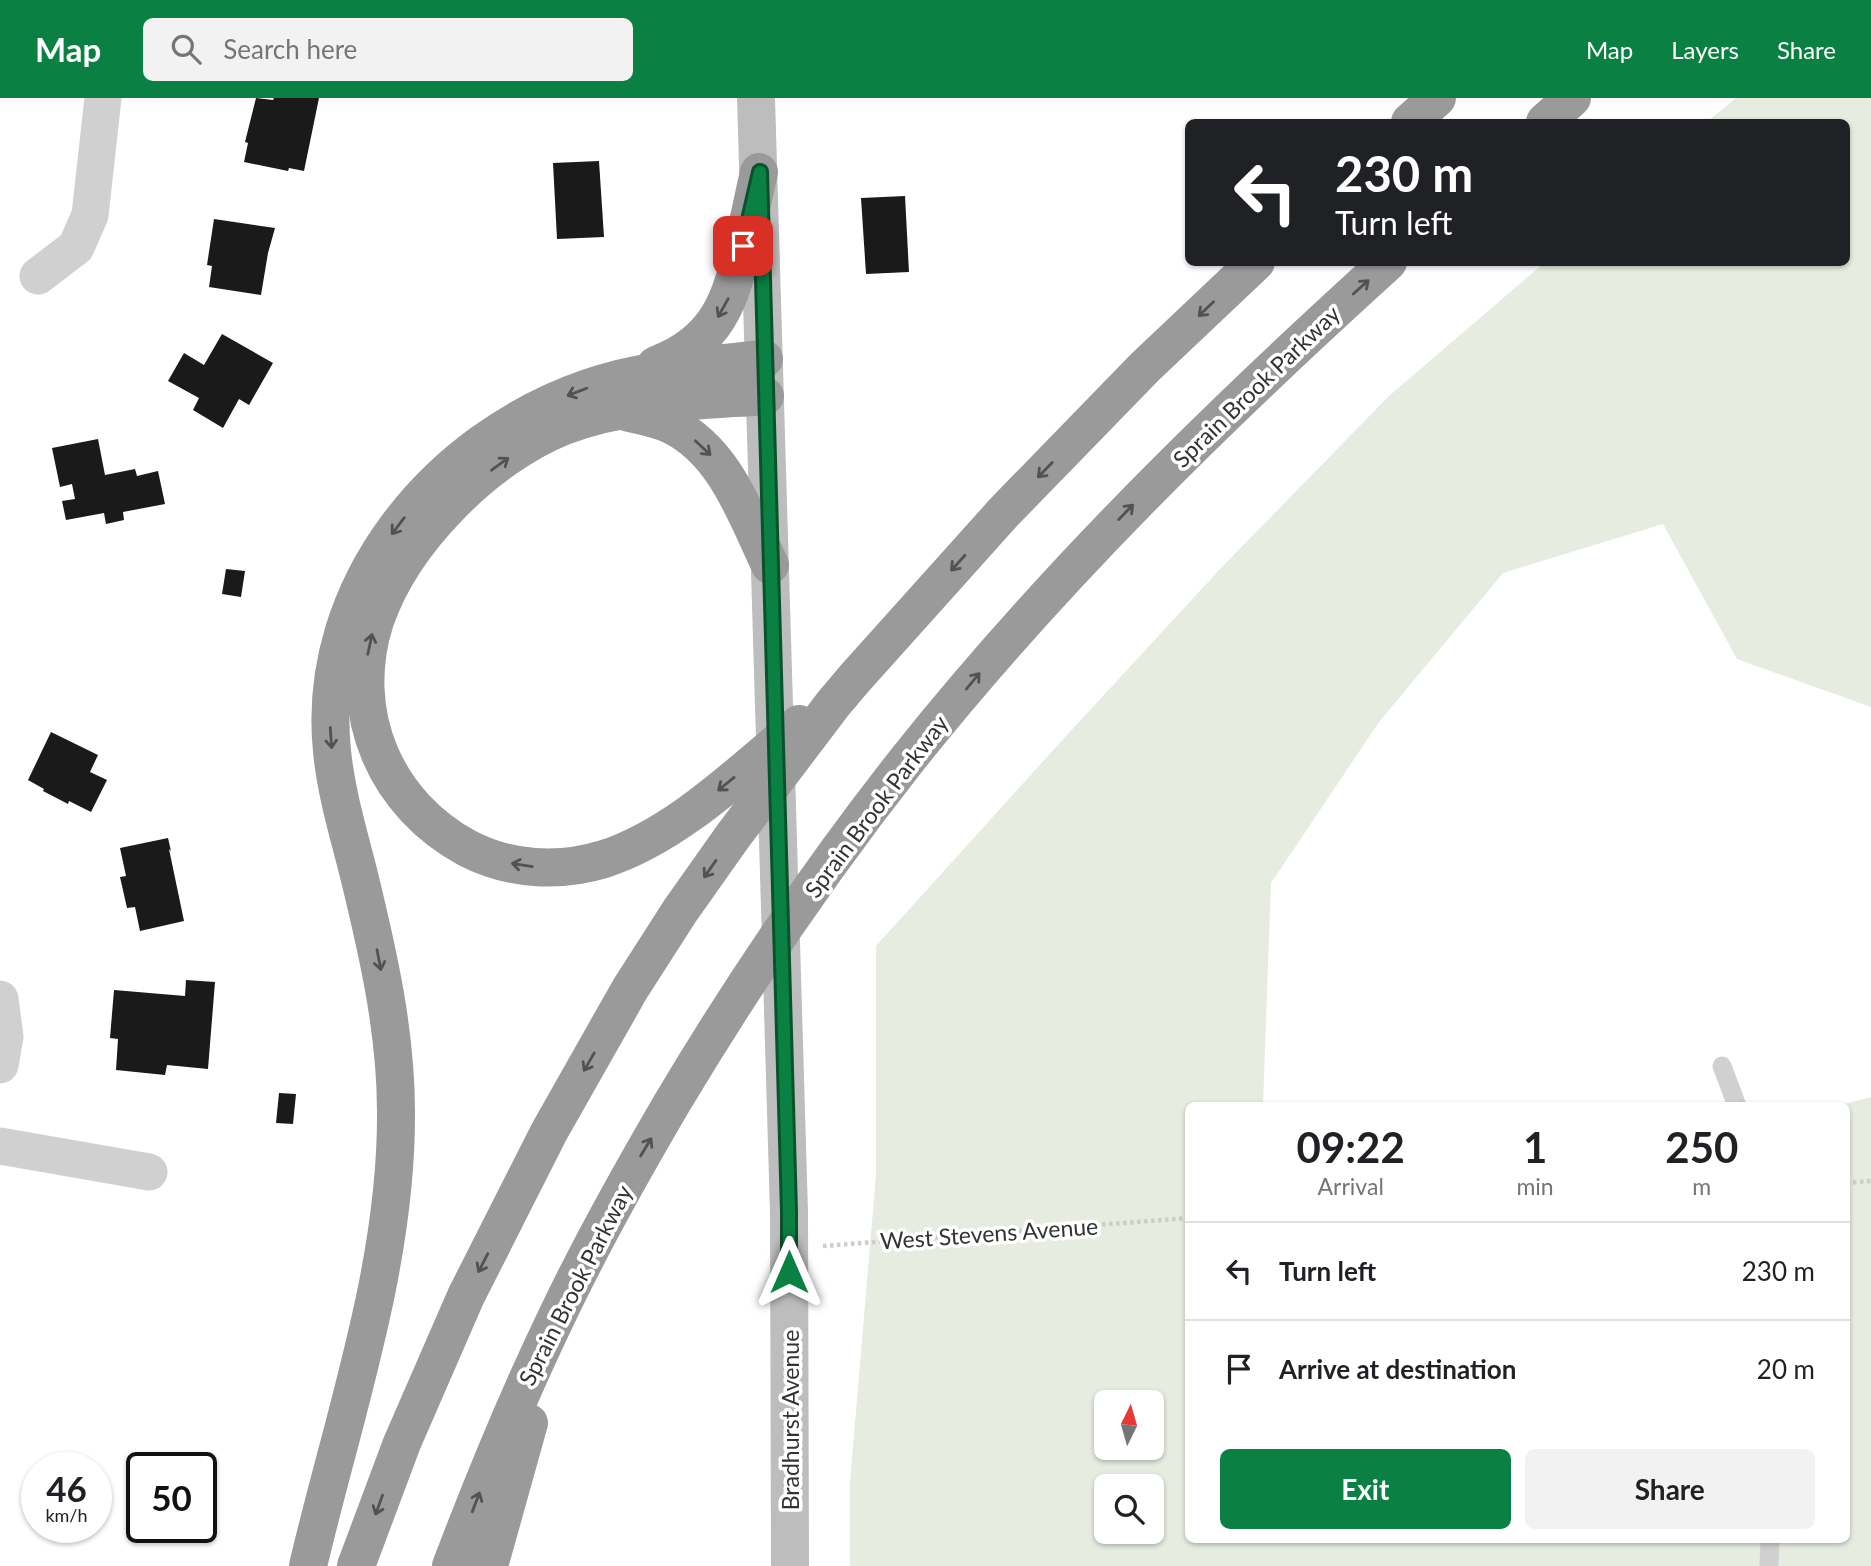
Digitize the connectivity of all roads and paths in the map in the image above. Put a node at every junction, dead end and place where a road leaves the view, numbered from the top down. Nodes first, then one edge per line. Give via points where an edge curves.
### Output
1 (103, 98) edge
2 (756, 98) edge
3 (1437, 98) edge
4 (1572, 98) edge
5 (1413, 119) edge
6 (1548, 119) edge
7 (760, 172) junction
8 (1252, 266) edge
9 (1384, 266) edge
10 (38, 276) dead end
11 (623, 377) junction
12 (765, 377) junction
13 (596, 416) junction
14 (770, 578) junction
15 (855, 678) junction
16 (0, 999) edge
17 (0, 1065) edge
18 (1722, 1066) dead end
19 (1736, 1102) edge
20 (0, 1146) edge
21 (149, 1172) dead end
22 (1871, 1181) edge
23 (1850, 1182) edge
24 (1185, 1217) edge
25 (789, 1230) junction
26 (557, 1316) junction
27 (1770, 1543) edge
28 (308, 1566) edge
29 (356, 1566) edge
30 (451, 1566) edge
31 (489, 1566) edge
32 (790, 1566) edge
33 (1769, 1566) edge

1 - 10 street via 90,215 76,247
2 - 7 main road, Bradhurst Avenue
3 - 5 highway
4 - 6 highway
7 -> 11 highway via 738,270 720,315 681,354
7 - 12 main road, Bradhurst Avenue
8 -> 15 highway via 1145,367 1004,512
26 -> 9 highway, Sprain Brook Parkway via 640,1157 736,999 839,849 907,760 1130,508
11 - 12 highway via 661,369
11 -> 28 highway via 519,417 437,480 377,556 341,639 332,694 332,753 387,1002 396,1076 395,1141 381,1268
12 - 13 highway
12 - 14 main road, Bradhurst Avenue
13 -> 14 highway via 629,413 648,417 669,424 700,445 730,485
15 -> 13 highway via 683,819 605,859 556,868 505,862 455,842 414,808 386,768 368,719 367,658 385,597 434,524 479,480 533,442
14 - 25 main road, Bradhurst Avenue
15 -> 29 highway via 680,911 549,1132 466,1296 402,1443
16 - 17 street via 5,1037
18 - 19 lane
20 - 21 street
22 - 23 path
24 - 25 path, West Stevens Avenue
25 - 32 main road, Bradhurst Avenue
30 -> 26 highway, Sprain Brook Parkway
26 - 31 highway
27 - 33 lane

